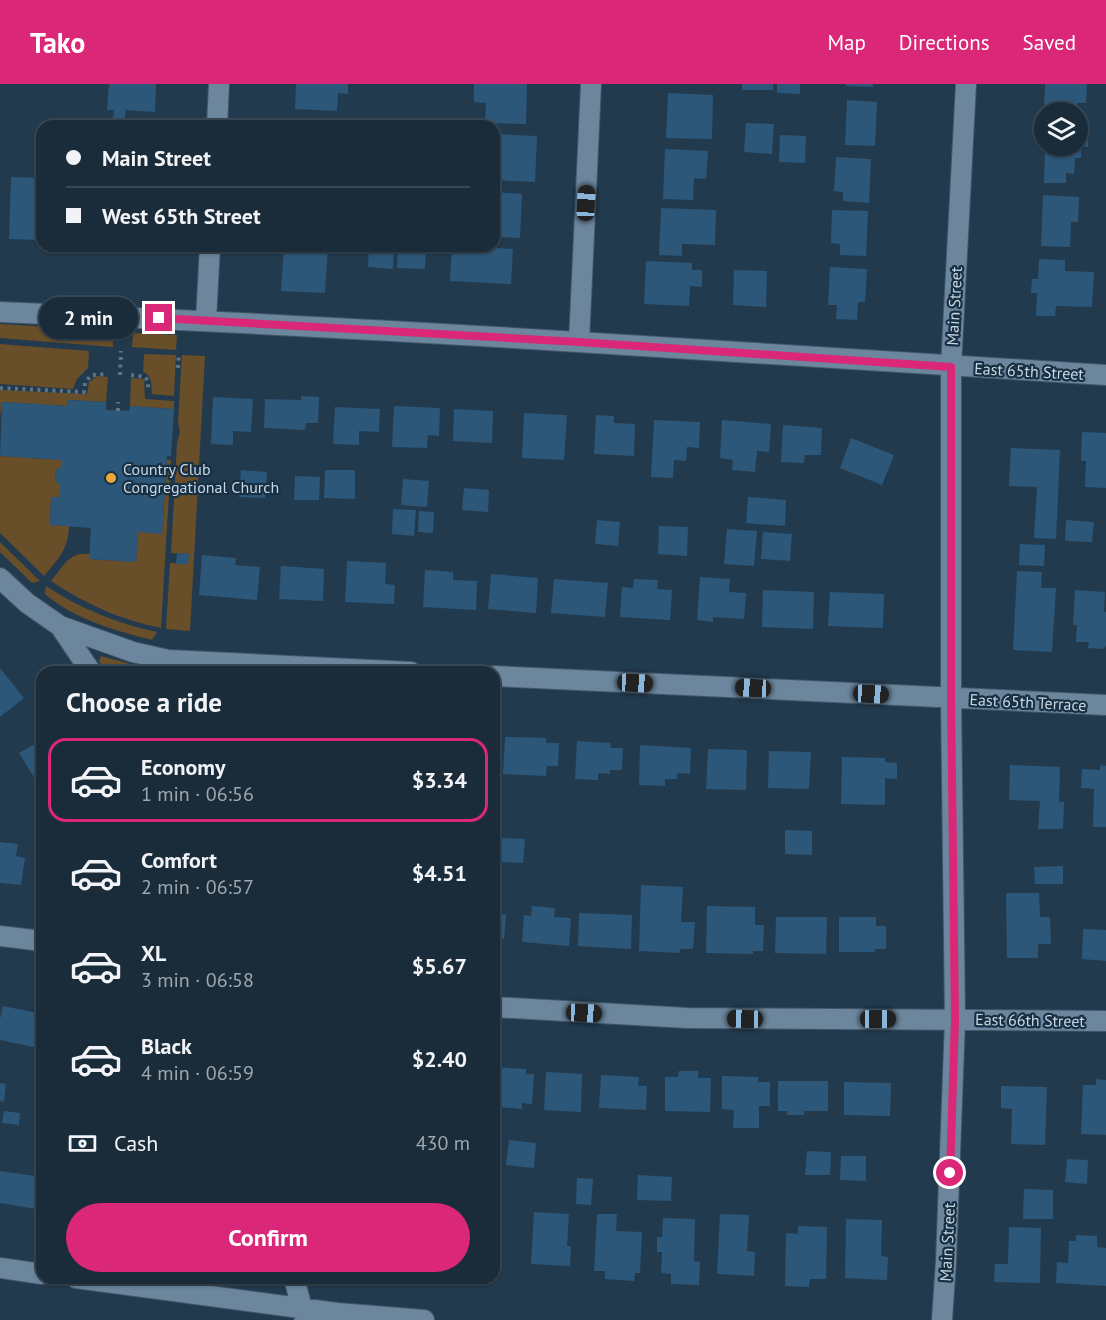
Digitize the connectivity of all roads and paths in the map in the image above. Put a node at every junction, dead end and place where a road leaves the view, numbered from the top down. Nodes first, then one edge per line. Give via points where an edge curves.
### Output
1 (219, 84) edge
2 (591, 84) edge
3 (966, 84) edge
4 (217, 120) edge
5 (210, 252) edge
6 (0, 312) edge
7 (207, 321) junction
8 (579, 342) junction
9 (121, 351) dead end
10 (179, 353) dead end
11 (951, 367) junction
12 (178, 368) dead end
13 (108, 374) dead end
14 (120, 375) dead end
15 (131, 375) dead end
16 (1106, 375) edge
17 (0, 388) edge
18 (148, 389) dead end
19 (118, 402) dead end
20 (118, 411) dead end
21 (0, 578) edge
22 (60, 626) junction
23 (87, 666) edge
24 (162, 666) edge
25 (500, 676) edge
26 (951, 698) junction
27 (1106, 705) edge
28 (0, 936) edge
29 (36, 940) edge
30 (500, 1007) edge
31 (955, 1020) junction
32 (1106, 1021) edge
33 (0, 1268) edge
34 (36, 1273) edge
35 (115, 1284) edge
36 (296, 1284) edge
37 (303, 1313) edge
38 (424, 1320) edge
39 (942, 1320) edge

1 - 4 street
2 - 8 street
3 - 11 street, Main Street
5 - 7 street
6 - 7 street, East 65th Street
7 - 8 street, East 65th Street
8 - 11 street, East 65th Street
9 - 14 path
10 - 12 path
11 - 16 street, East 65th Street
11 - 26 street, Main Street
13 - 17 path via 91,375 84,392
15 - 18 path via 145,376
19 - 20 path
21 - 22 street
22 - 23 street
22 - 24 street
25 - 26 street, East 65th Terrace
26 - 27 street, East 65th Terrace
26 - 31 street, Main Street
28 - 29 street
30 - 31 street, East 66th Street via 687,1018
31 - 32 street, East 66th Street
31 - 39 street, Main Street
33 - 34 street
35 - 37 street
36 - 37 street
37 - 38 street

